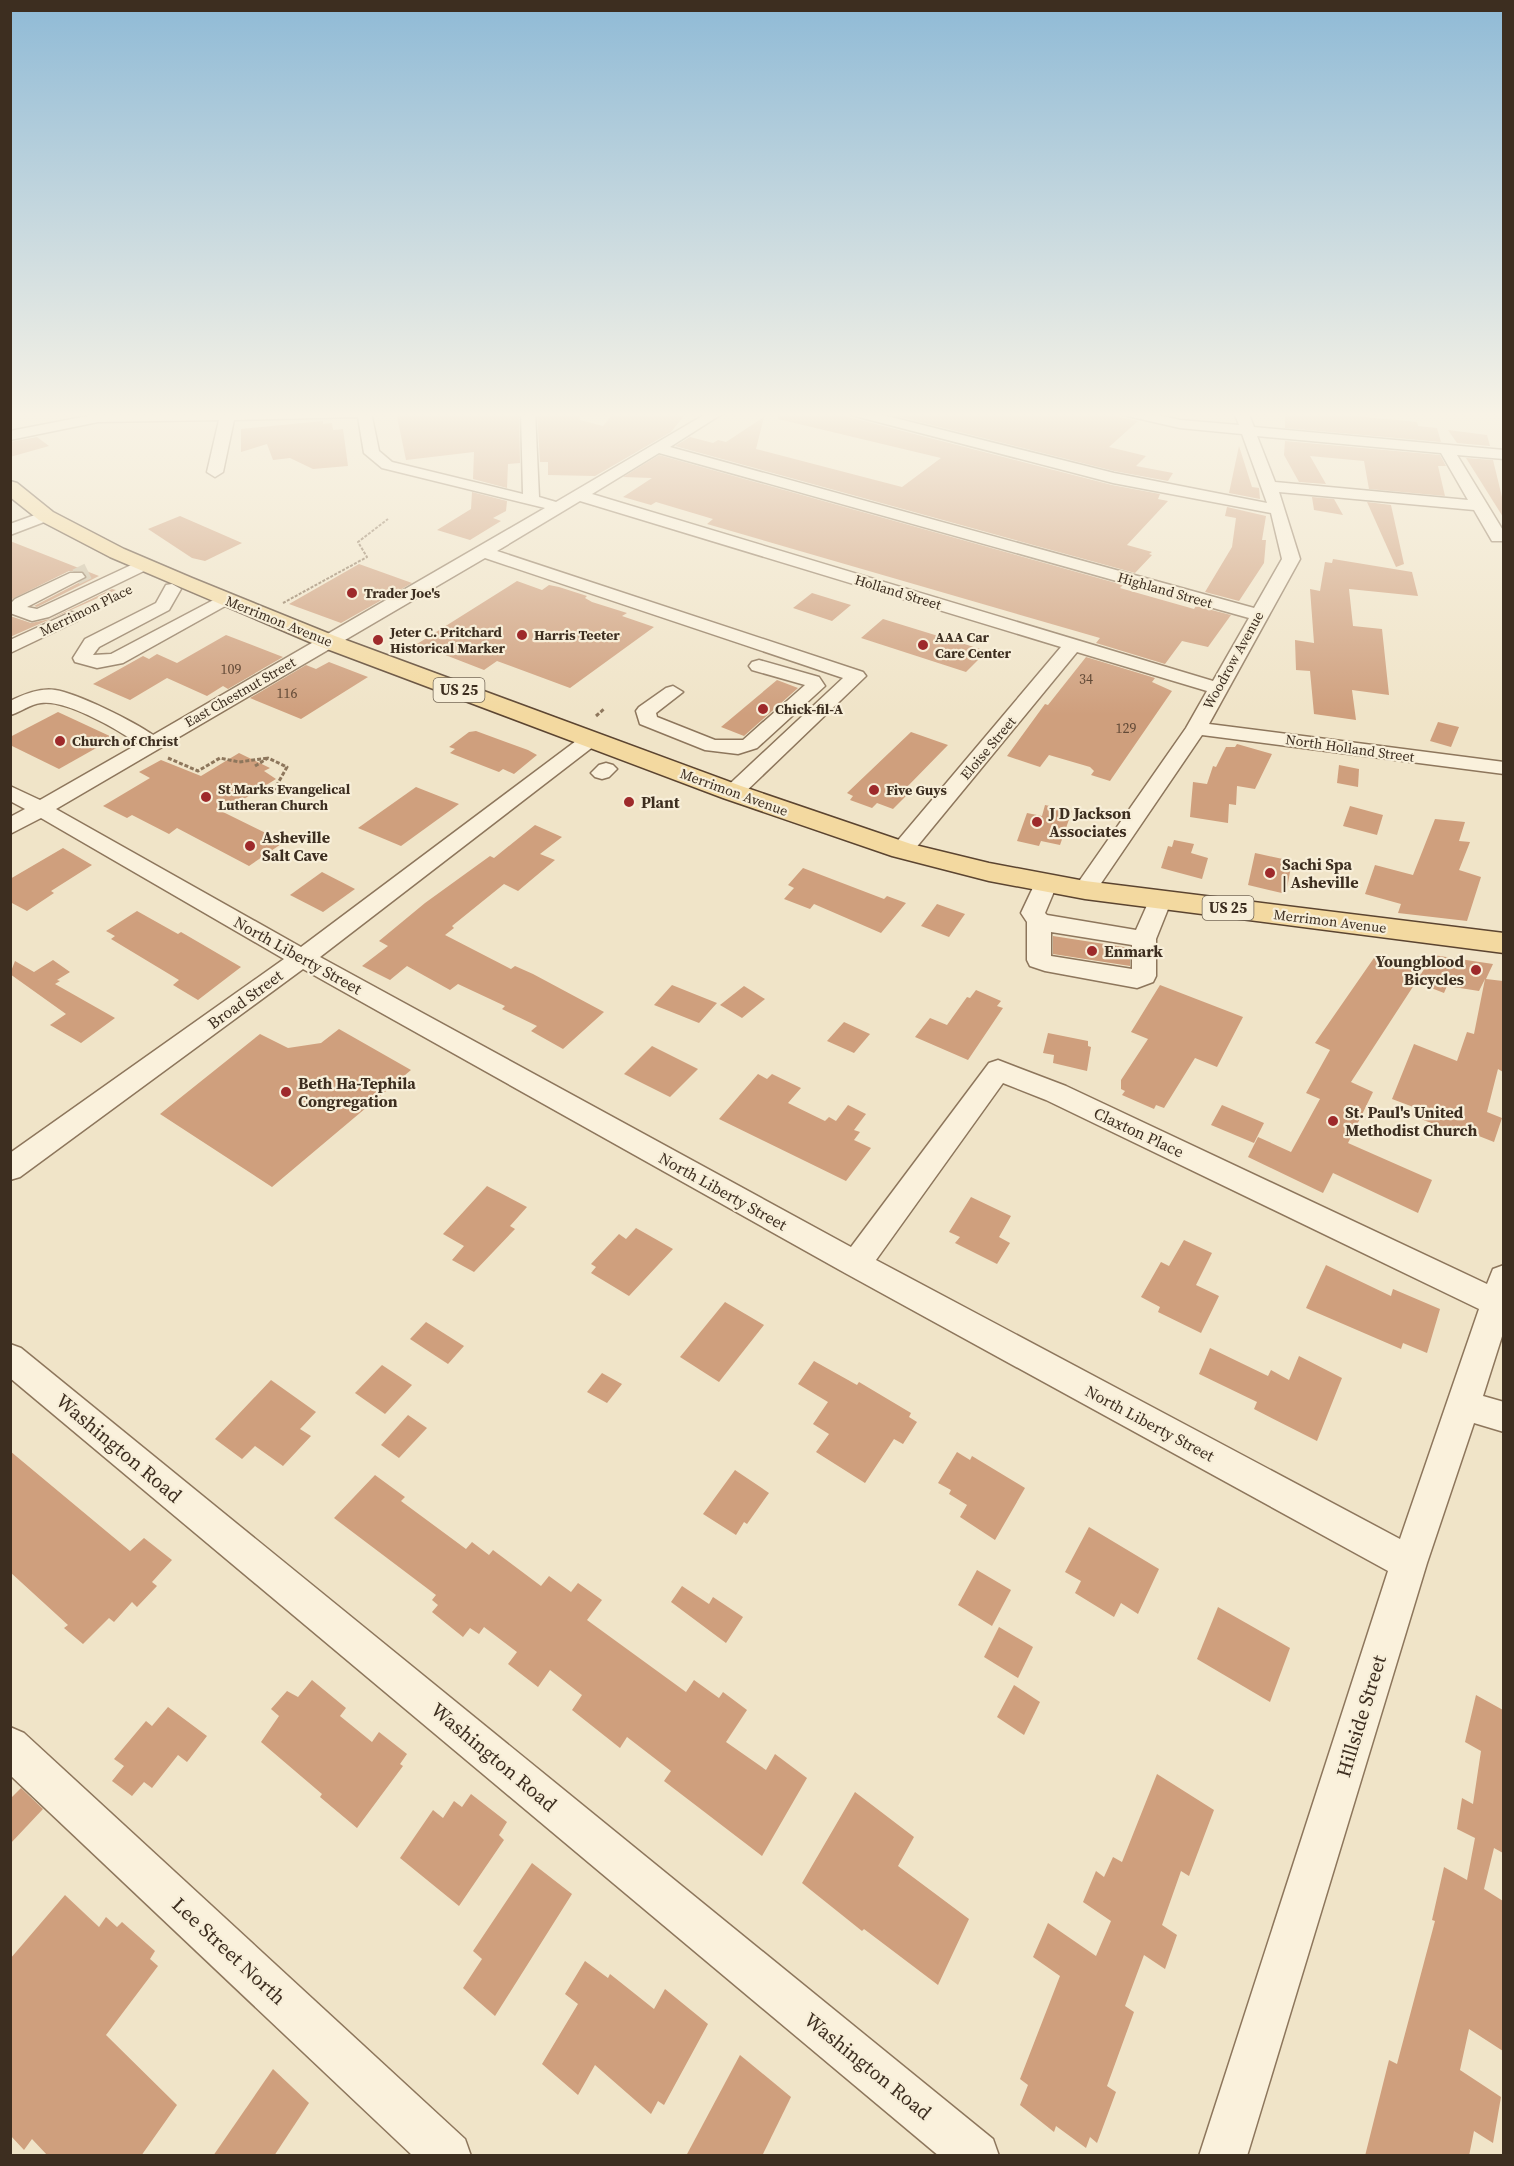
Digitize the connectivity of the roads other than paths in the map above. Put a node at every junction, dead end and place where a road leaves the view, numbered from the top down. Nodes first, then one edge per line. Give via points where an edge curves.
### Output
1 (42, 513) edge
2 (548, 513) edge
3 (638, 513) edge
4 (891, 513) edge
5 (1279, 513) edge
6 (1483, 513) edge
7 (46, 516) junction
8 (10, 530) edge
9 (1498, 537) dead end
10 (483, 552) junction
11 (98, 567) tunnel mouth
12 (150, 571) junction
13 (76, 577) tunnel mouth
14 (227, 600) junction
15 (1258, 615) junction
16 (327, 641) junction
17 (1073, 645) junction
18 (10, 648) edge
19 (759, 666) dead end
20 (1217, 688) junction
21 (673, 692) dead end
22 (10, 709) edge
23 (593, 728) junction
24 (1196, 728) junction
25 (148, 746) junction
26 (1503, 768) edge
27 (10, 792) edge
28 (732, 792) junction
29 (42, 808) junction
30 (10, 827) edge
31 (902, 850) junction
32 (1046, 882) junction
33 (1085, 890) junction
34 (1160, 899) junction
35 (1039, 922) junction
36 (1143, 939) junction
37 (1503, 943) edge
38 (302, 958) junction
39 (10, 1169) edge
40 (856, 1264) junction
41 (1499, 1290) edge
42 (10, 1358) edge
43 (1464, 1405) junction
44 (1503, 1417) edge
45 (1409, 1563) junction
46 (10, 1746) edge
47 (448, 2156) edge
48 (976, 2156) edge
49 (1223, 2156) edge

1 - 7 main road, Merrimon Avenue / US 25
2 - 10 street, East Chestnut Street
3 - 17 street, Holland Street
4 - 15 street, Highland Street
5 - 15 street, Woodrow Avenue via 1291,559
6 - 9 street
7 - 8 street
7 - 12 main road, Merrimon Avenue / US 25
10 - 16 street, East Chestnut Street
10 - 28 street via 856,676
11 - 12 street
12 - 13 street via 43,613 32,616 16,609
12 - 14 main road, Merrimon Avenue / US 25
12 - 14 street via 163,606 92,643 82,658 97,662 116,659
12 - 18 street, Merrimon Place
14 - 16 main road, Merrimon Avenue / US 25
15 - 20 street, Woodrow Avenue
16 - 23 main road, Merrimon Avenue / US 25
16 - 25 street, East Chestnut Street
17 - 20 street, Holland Street
17 - 31 street, Eloise Street
19 - 21 street via 812,681 815,686 740,749 724,748 647,720 646,711
20 - 24 street, Woodrow Avenue
22 - 25 street via 34,697 55,696 127,726
23 - 28 main road, Merrimon Avenue / US 25
23 - 38 street, Broad Street
24 - 26 street, North Holland Street
24 - 33 street, Woodrow Avenue
25 - 29 street, East Chestnut Street
27 - 29 street, North Liberty Street
28 - 31 main road, Merrimon Avenue / US 25
29 - 30 street, East Chestnut Street
29 - 38 street, North Liberty Street
31 - 32 main road, Merrimon Avenue / US 25
32 - 33 main road, Merrimon Avenue / US 25
32 - 35 street via 1033,913
33 - 34 main road, Merrimon Avenue / US 25
34 - 36 street
34 - 37 main road, Merrimon Avenue / US 25
35 - 36 street
35 - 36 street via 1039,960 1137,979 1144,976
38 - 39 street, Broad Street
38 - 40 street, North Liberty Street
40 - 41 street, Claxton Place via 998,1070
40 - 45 street, North Liberty Street
41 - 43 street, Hillside Street
42 - 48 street, Washington Road
43 - 44 street
43 - 45 street, Hillside Street
45 - 49 street, Hillside Street
46 - 47 street, Lee Street North

